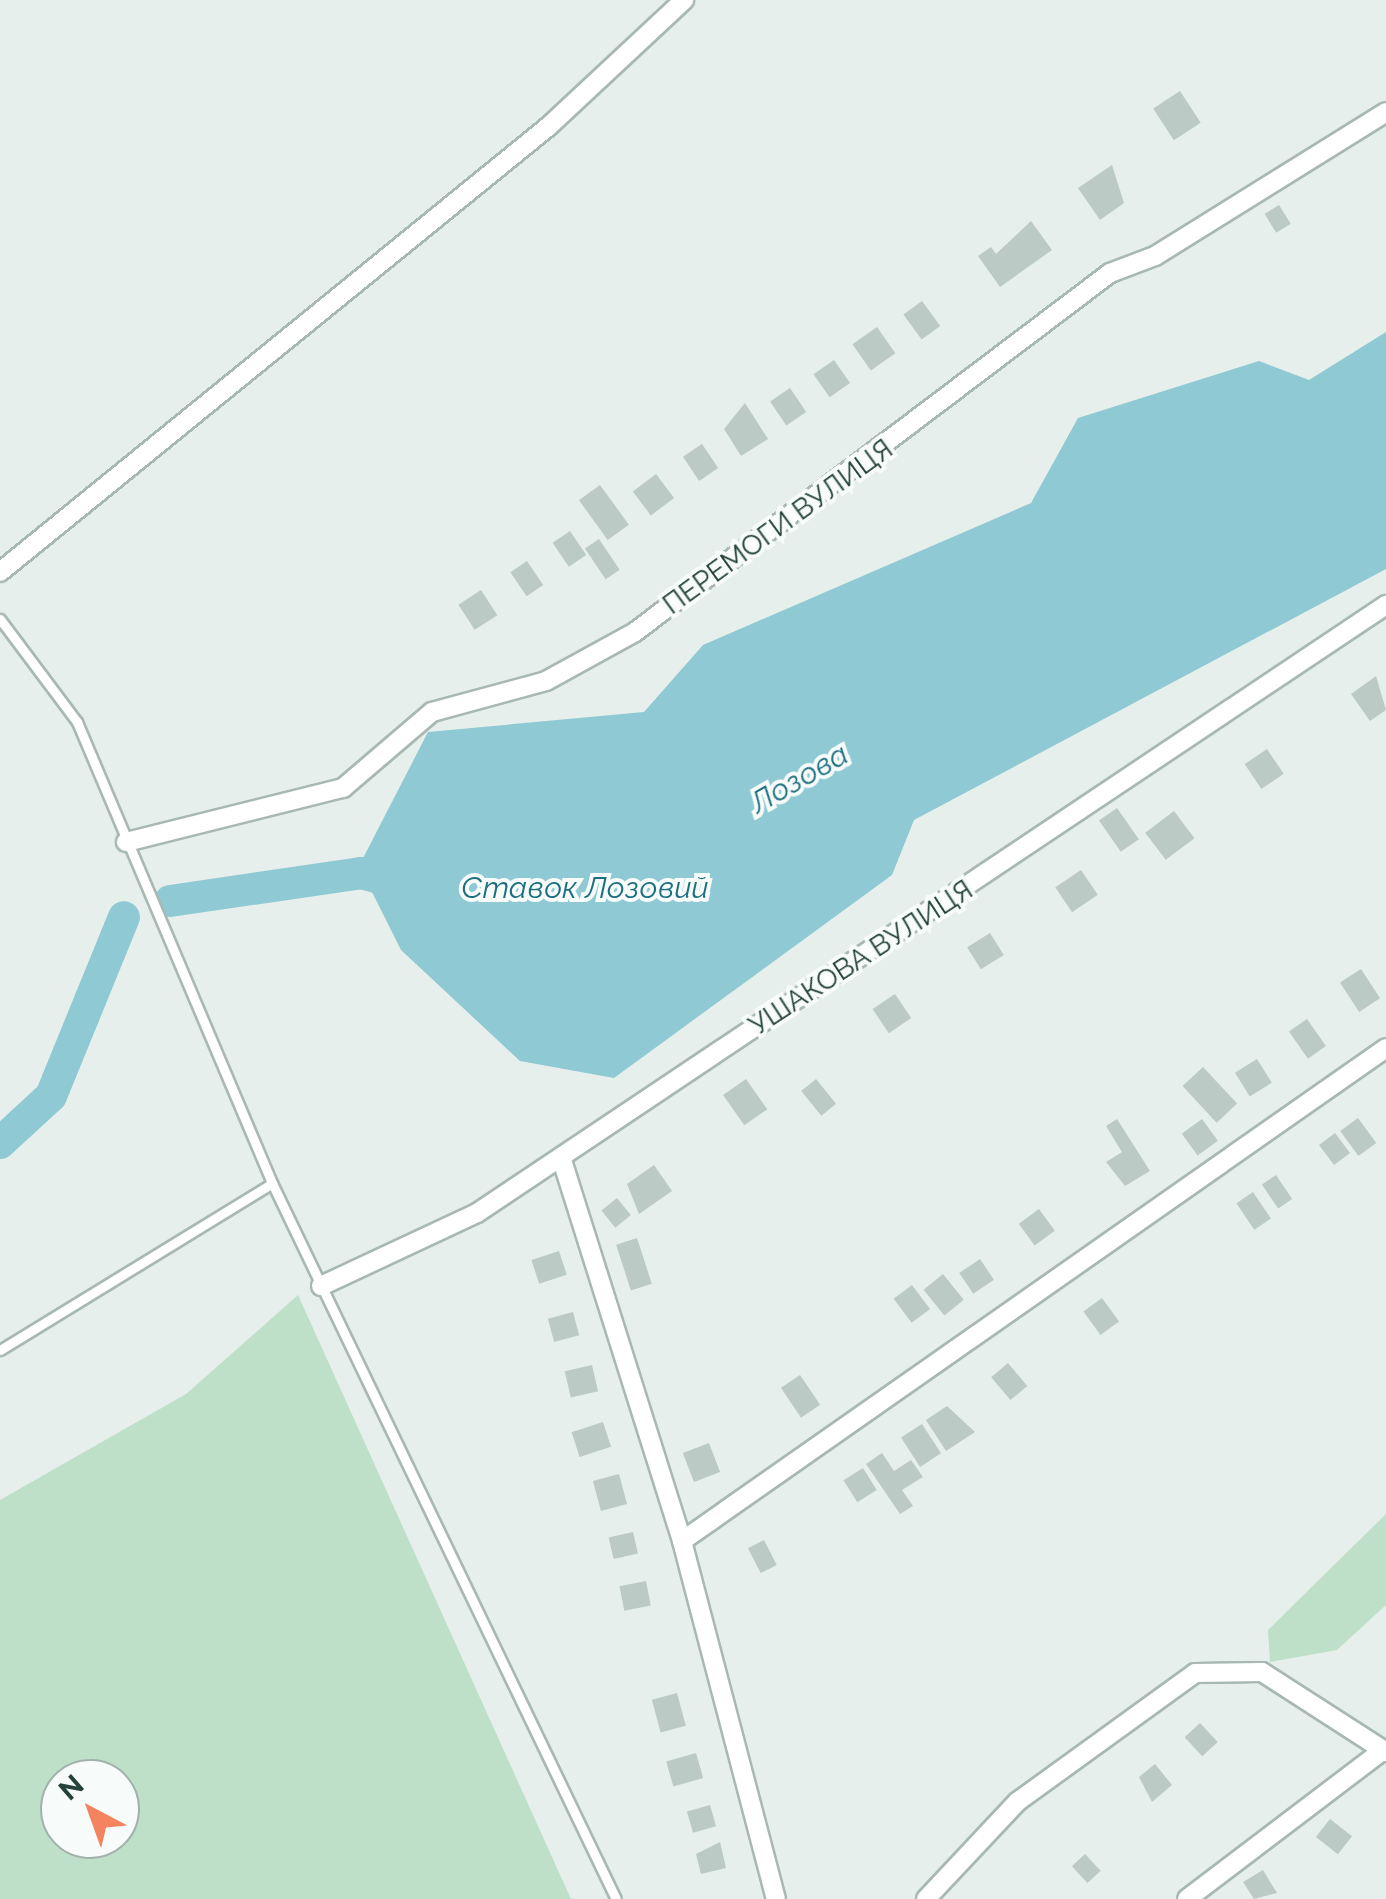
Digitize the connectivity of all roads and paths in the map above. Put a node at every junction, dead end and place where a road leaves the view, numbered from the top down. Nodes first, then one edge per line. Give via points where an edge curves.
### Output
1 (684, 0) edge
2 (1386, 112) edge
3 (0, 572) edge
4 (1386, 605) edge
5 (0, 619) edge
6 (126, 842) junction
7 (1386, 1048) edge
8 (561, 1158) junction
9 (272, 1184) junction
10 (321, 1286) junction
11 (0, 1350) edge
12 (682, 1540) junction
13 (1385, 1751) edge
14 (616, 1899) edge
15 (776, 1899) edge
16 (926, 1899) edge
17 (1187, 1899) edge

1 - 3 street via 548,126
2 - 6 street, ПЕРЕМОГИ ВУЛИЦЯ via 1156,256 1110,274 635,632 546,681 432,712 343,788
4 - 8 street, УШАКОВА ВУЛИЦЯ
5 - 6 lane via 77,722
6 - 9 lane
7 - 12 street
8 - 10 street, УШАКОВА ВУЛИЦЯ via 477,1214
8 - 12 street
9 - 10 lane
9 - 11 lane
10 - 14 lane
12 - 15 street
13 - 16 street via 1262,1672 1195,1673 1017,1802
13 - 17 street

